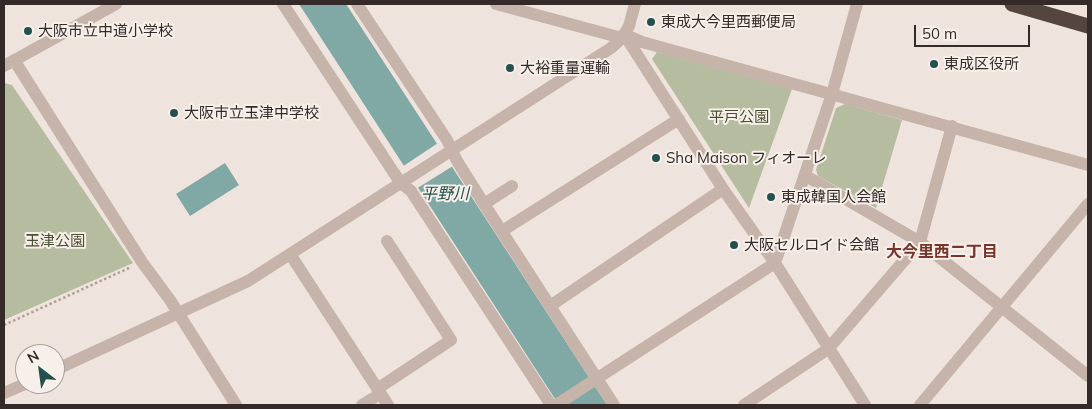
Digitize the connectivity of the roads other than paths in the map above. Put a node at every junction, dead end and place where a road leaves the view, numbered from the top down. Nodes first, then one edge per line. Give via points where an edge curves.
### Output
1 (116, 4) edge
2 (283, 4) edge
3 (357, 4) edge
4 (496, 4) edge
5 (636, 4) edge
6 (857, 4) edge
7 (1012, 4) edge
8 (1088, 27) edge
9 (623, 36) junction
10 (9, 63) edge
11 (832, 94) junction
12 (678, 119) junction
13 (952, 126) junction
14 (448, 152) junction
15 (1088, 164) edge
16 (806, 176) junction
17 (405, 181) junction
18 (512, 186) dead end
19 (723, 189) junction
20 (484, 204) junction
21 (1088, 204) edge
22 (502, 231) junction
23 (387, 241) dead end
24 (920, 242) junction
25 (290, 254) junction
26 (775, 263) junction
27 (550, 306) junction
28 (1003, 307) junction
29 (179, 314) junction
30 (828, 348) junction
31 (65, 365) edge
32 (1088, 376) edge
33 (594, 380) junction
34 (379, 391) junction
35 (236, 405) edge
36 (362, 405) edge
37 (388, 405) edge
38 (551, 405) edge
39 (556, 405) edge
40 (614, 405) edge
41 (744, 405) edge
42 (865, 405) edge
43 (920, 405) edge

1 - 10 street
2 - 17 street
3 - 14 street via 446,140
4 - 9 street
5 - 9 street
6 - 11 street
7 - 8 highway
9 - 11 street
9 - 12 street
9 - 14 street via 610,48
10 - 29 street
11 - 13 street
11 - 16 street
12 - 19 street
12 - 22 street
13 - 15 street
13 - 24 street
14 - 17 street
14 - 20 street
16 - 24 street
16 - 26 street
17 - 25 street
17 - 38 street
18 - 20 street
19 - 26 street
19 - 27 street
20 - 22 street
21 - 28 street
22 - 27 street
23 - 34 street via 450,340
24 - 28 street
24 - 30 street
25 - 29 street via 248,281
25 - 34 street
26 - 30 street
26 - 33 street
27 - 33 street
28 - 32 street
28 - 43 street
29 - 31 street
29 - 35 street
30 - 41 street
30 - 42 street
33 - 39 street
33 - 40 street
34 - 36 street
34 - 37 street

